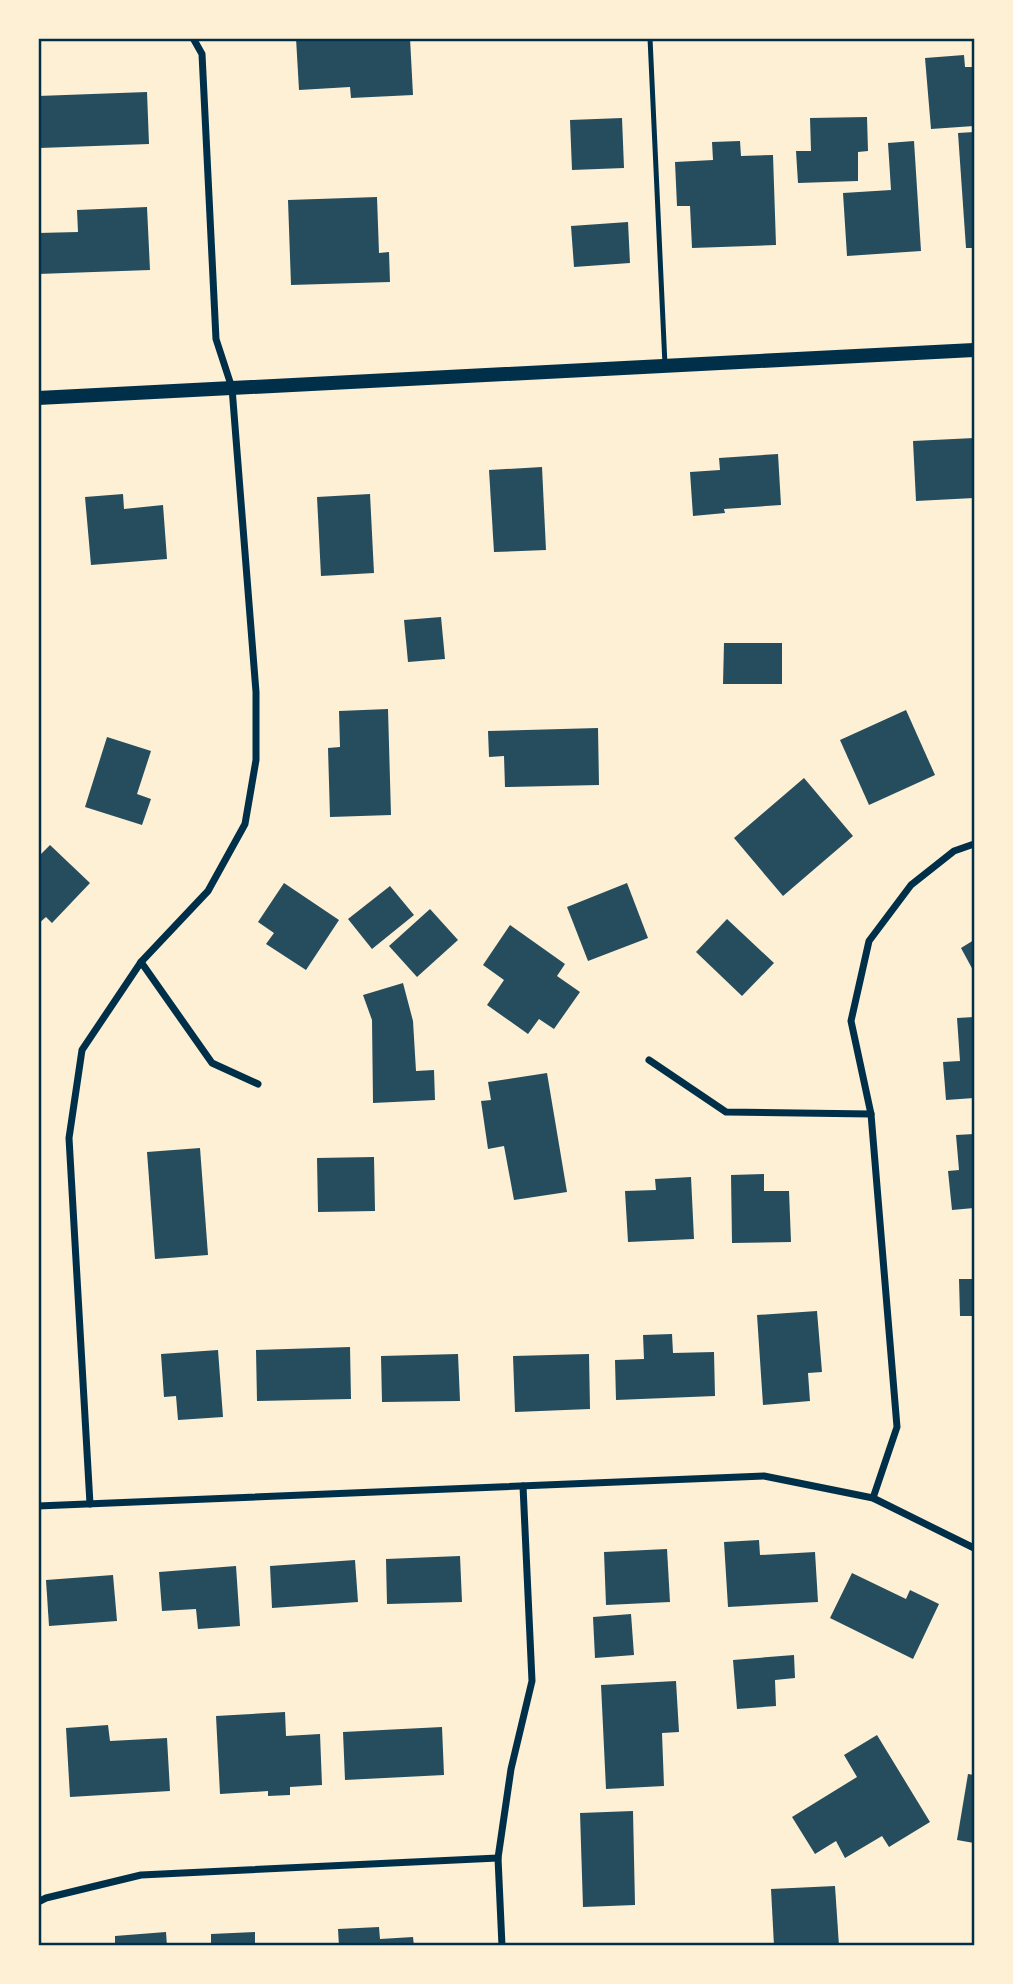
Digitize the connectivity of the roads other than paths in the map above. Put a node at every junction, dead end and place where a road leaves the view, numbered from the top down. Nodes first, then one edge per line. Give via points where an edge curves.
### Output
1 (193, 38) edge
2 (650, 38) edge
3 (975, 350) edge
4 (665, 365) junction
5 (232, 388) junction
6 (38, 398) edge
7 (975, 844) edge
8 (141, 962) junction
9 (649, 1060) dead end
10 (258, 1084) dead end
11 (871, 1114) junction
12 (523, 1486) junction
13 (873, 1498) junction
14 (90, 1504) junction
15 (38, 1506) edge
16 (975, 1548) edge
17 (498, 1858) junction
18 (38, 1902) edge
19 (502, 1945) edge

1 - 5 street via 202,54 216,339
2 - 4 lane
3 - 4 main road
4 - 5 main road
5 - 6 main road
5 - 8 street via 256,692 256,760 245,824 208,891
7 - 11 street via 954,851 911,886 869,941 851,1021
8 - 10 street via 212,1063
8 - 14 street via 82,1049 69,1138
9 - 11 street via 726,1112
11 - 13 street via 897,1427
12 - 13 street via 764,1476
12 - 14 street
12 - 17 street via 532,1681 511,1769
13 - 16 street
14 - 15 street
17 - 18 street via 141,1875
17 - 19 street

